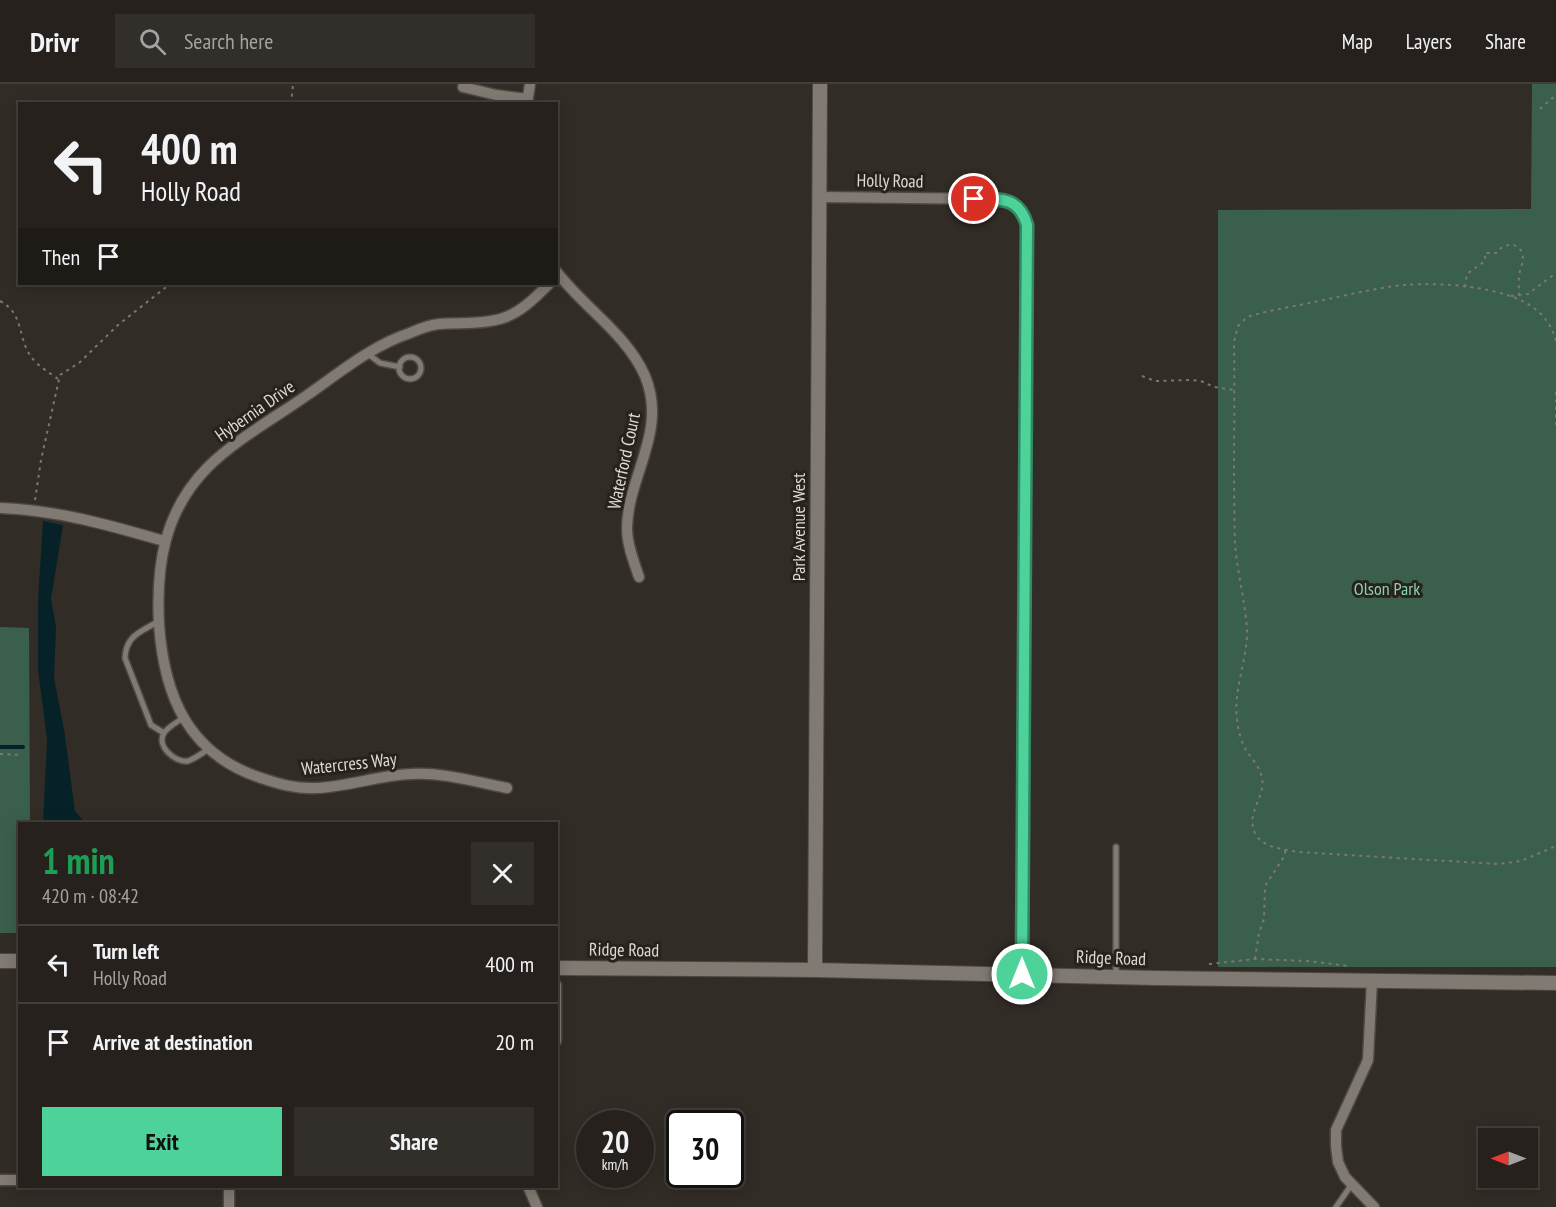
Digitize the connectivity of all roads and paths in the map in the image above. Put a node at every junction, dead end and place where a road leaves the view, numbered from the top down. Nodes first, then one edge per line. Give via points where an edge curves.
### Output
1 (293, 84) edge
2 (530, 84) edge
3 (820, 84) edge
4 (463, 87) dead end
5 (1556, 95) edge
6 (527, 101) edge
7 (291, 102) edge
8 (1540, 109) dead end
9 (819, 196) junction
10 (1556, 273) edge
11 (558, 274) edge
12 (169, 285) edge
13 (548, 285) edge
14 (1465, 287) junction
15 (1508, 296) junction
16 (1519, 296) junction
17 (0, 301) edge
18 (1556, 340) edge
19 (366, 353) junction
20 (400, 367) junction
21 (1142, 376) dead end
22 (58, 379) junction
23 (1234, 390) junction
24 (1556, 392) edge
25 (1556, 427) edge
26 (0, 508) edge
27 (39, 510) junction
28 (164, 541) junction
29 (639, 577) dead end
30 (159, 621) junction
31 (183, 717) junction
32 (164, 733) junction
33 (209, 749) junction
34 (0, 754) edge
35 (22, 754) dead end
36 (507, 788) dead end
37 (1556, 846) edge
38 (1116, 847) dead end
39 (1285, 849) junction
40 (1255, 959) junction
41 (0, 961) edge
42 (18, 961) edge
43 (1205, 965) dead end
44 (1350, 966) dead end
45 (558, 968) edge
46 (815, 970) junction
47 (1022, 974) junction
48 (1116, 976) junction
49 (1372, 980) junction
50 (1556, 983) edge
51 (0, 1180) edge
52 (18, 1180) edge
53 (1352, 1184) junction
54 (229, 1188) edge
55 (529, 1188) edge
56 (230, 1207) edge
57 (537, 1207) edge
58 (1336, 1207) edge
59 (1374, 1207) edge

1 - 7 path
2 - 6 street
3 - 9 street, Park Avenue West
4 - 6 street
5 - 8 path
9 - 46 street, Park Avenue West
9 - 47 street, Holly Road via 996,199 1015,204 1027,225
10 - 16 path via 1535,290
11 - 29 street, Waterford Court via 641,367 650,393 652,426 627,527
12 - 22 path
13 - 19 street, Hybernia Drive via 525,306 500,320 435,325 394,338
14 - 15 path
14 - 16 path via 1467,274 1485,261 1485,253 1497,253 1511,244 1520,248 1524,261
14 - 23 path via 1401,286 1247,317 1238,326 1234,342
15 - 16 path
15 - 18 path via 1541,313
17 - 22 path via 16,316 32,359
19 - 20 lane via 381,363
19 - 28 street, Hybernia Drive via 208,467 182,502
20 - 20 lane via 409,378 421,369 419,362 410,357 403,359
21 - 23 path via 1155,381 1201,381
22 - 27 path via 41,460
23 - 39 path via 1235,541 1246,627 1237,717 1241,739 1262,778 1253,814 1254,828 1262,841
24 - 25 path
26 - 27 street
27 - 28 street
28 - 30 street, Watercress Way via 157,594
30 - 31 street, Watercress Way via 161,654 170,689
30 - 32 lane via 131,638 125,658 151,725
31 - 32 lane
31 - 33 street, Watercress Way
32 - 33 lane via 162,739 168,752 181,761
33 - 36 street, Watercress Way via 239,771 287,787 315,788 413,774
34 - 35 path
37 - 39 path via 1521,861 1498,864
38 - 48 lane
39 - 40 path via 1265,886 1264,919
40 - 43 path
40 - 44 path
41 - 42 street
45 - 46 street, Ridge Road
46 - 47 street, Ridge Road
47 - 48 street, Ridge Road
48 - 49 street, Ridge Road
49 - 50 street, Ridge Road
49 - 53 street via 1368,1060 1336,1130 1338,1161
51 - 52 street
53 - 58 lane
53 - 59 street
54 - 56 street
55 - 57 street

